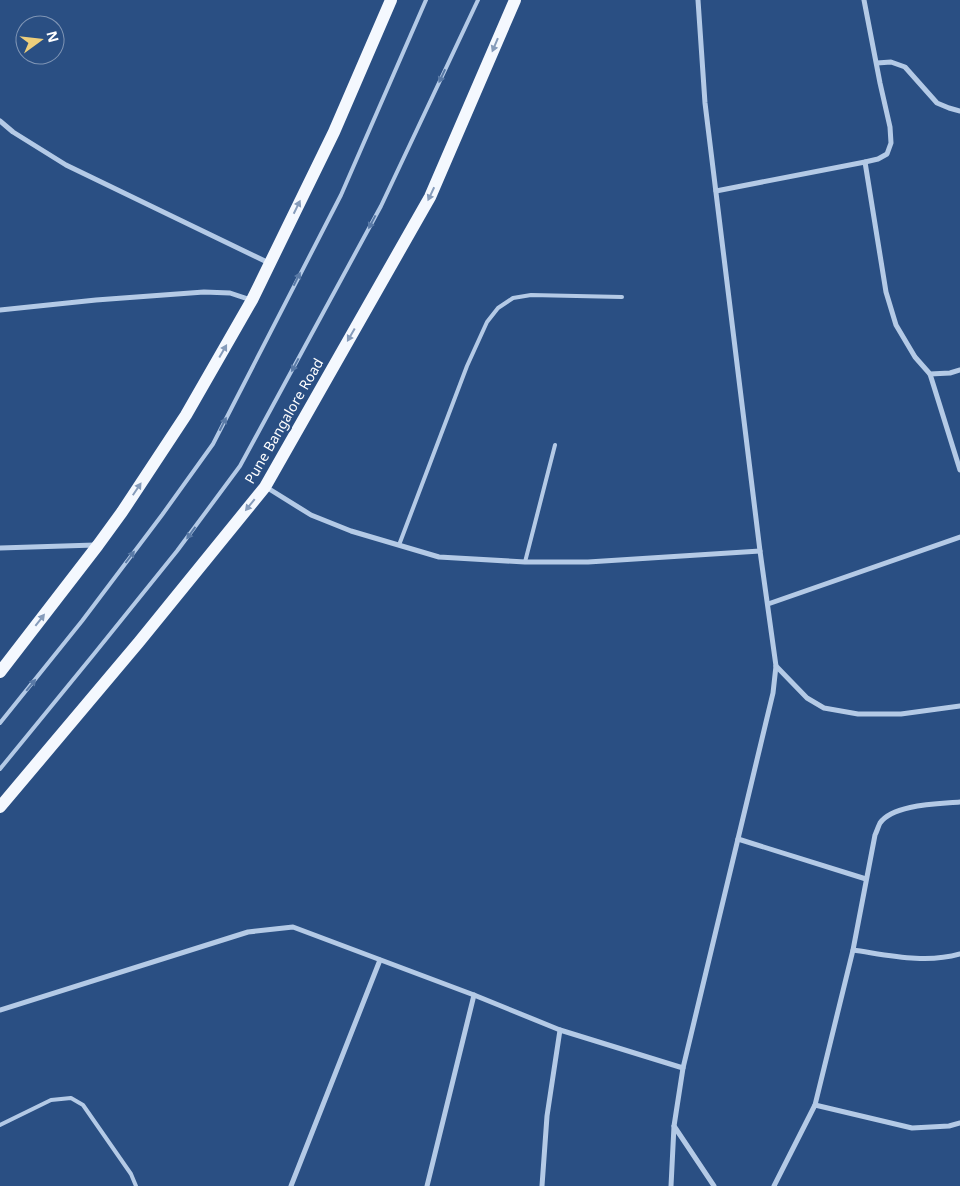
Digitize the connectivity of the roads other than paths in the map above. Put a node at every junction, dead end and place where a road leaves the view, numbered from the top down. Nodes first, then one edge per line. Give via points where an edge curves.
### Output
1 (391, 0) edge
2 (426, 0) edge
3 (478, 0) edge
4 (515, 0) edge
5 (698, 0) edge
6 (864, 0) edge
7 (877, 63) junction
8 (960, 111) edge
9 (0, 121) edge
10 (866, 162) junction
11 (716, 191) junction
12 (269, 263) junction
13 (622, 297) dead end
14 (252, 300) junction
15 (0, 310) edge
16 (960, 370) edge
17 (930, 374) junction
18 (555, 445) dead end
19 (960, 470) edge
20 (265, 487) junction
21 (960, 538) edge
22 (98, 545) junction
23 (400, 545) junction
24 (0, 548) edge
25 (760, 550) junction
26 (525, 562) junction
27 (768, 604) junction
28 (776, 666) junction
29 (0, 672) edge
30 (960, 706) edge
31 (0, 723) edge
32 (0, 769) edge
33 (960, 802) edge
34 (0, 807) edge
35 (738, 839) junction
36 (866, 879) junction
37 (853, 950) junction
38 (960, 954) edge
39 (380, 960) junction
40 (474, 995) junction
41 (0, 1010) edge
42 (560, 1030) junction
43 (684, 1068) junction
44 (814, 1105) junction
45 (960, 1123) edge
46 (0, 1125) edge
47 (674, 1126) junction
48 (136, 1186) edge
49 (291, 1186) edge
50 (427, 1186) edge
51 (542, 1186) edge
52 (671, 1186) edge
53 (714, 1186) edge
54 (774, 1186) edge

12 -> 1 main road via 334,132
31 -> 2 lane via 82,622 213,444 341,195
3 -> 32 lane via 380,206 240,466 177,551
4 -> 20 main road, Pune Bangalore Road via 430,197
5 - 11 street via 705,103
6 - 7 street
7 - 8 street via 891,62 905,67 937,103
7 - 10 street via 891,143 887,154
9 - 12 street via 66,165
10 - 11 street
10 - 17 street via 886,292 896,325 915,357
11 - 25 street
12 - 14 main road
13 - 23 lane via 531,295 513,298 498,308 487,322 467,366
14 - 15 street via 230,293 204,292
22 -> 14 main road via 186,415
16 - 17 street
17 - 19 street
18 - 26 lane
20 - 23 street via 311,515
20 -> 34 main road, Pune Bangalore Road
21 - 27 street
22 - 24 street
29 -> 22 main road
23 - 26 street via 439,557
25 - 26 street via 588,562
25 - 27 street
27 - 28 street
28 - 30 street via 808,698 824,708 858,714 900,714
28 - 35 street via 773,693
33 - 36 street via 910,807 892,813 880,822
35 - 36 street
35 - 43 street
36 - 37 street
37 - 38 street via 918,958
37 - 44 street
39 - 40 street
39 - 41 street via 293,927 248,932
39 - 49 street
40 - 42 street
40 - 50 street
42 - 43 street
42 - 51 street via 547,1116
43 - 47 street
44 - 45 street via 912,1128
44 - 54 street
46 - 48 lane via 51,1100 70,1098 83,1105
47 - 52 street
47 - 53 street

